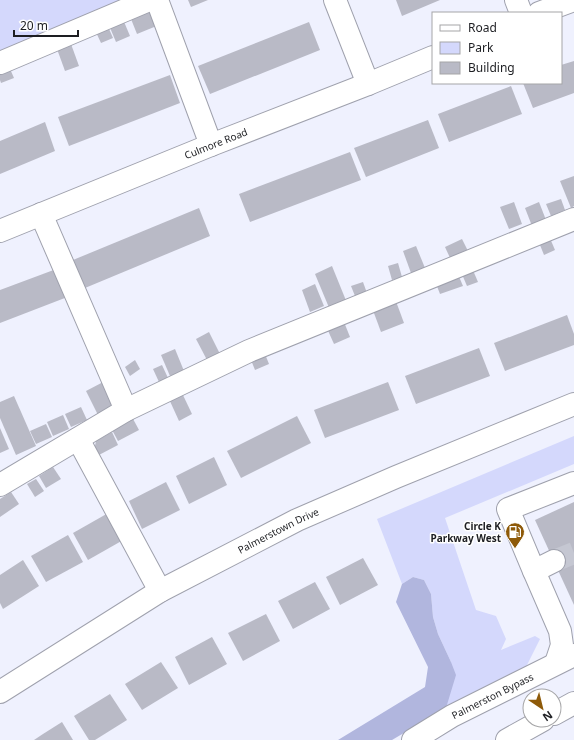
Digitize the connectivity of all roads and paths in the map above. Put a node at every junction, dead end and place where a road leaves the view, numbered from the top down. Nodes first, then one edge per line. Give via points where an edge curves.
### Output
1 (149, 0) edge
2 (157, 0) edge
3 (335, 0) edge
4 (516, 0) edge
5 (574, 0) edge
6 (521, 12) edge
7 (542, 12) edge
8 (432, 57) edge
9 (0, 63) edge
10 (368, 84) junction
11 (211, 145) junction
12 (41, 214) junction
13 (574, 218) edge
14 (0, 231) edge
15 (574, 404) edge
16 (126, 410) junction
17 (78, 439) junction
18 (574, 483) edge
19 (0, 485) edge
20 (554, 561) tunnel mouth
21 (534, 571) junction
22 (160, 591) junction
23 (565, 659) edge
24 (0, 692) edge
25 (574, 703) edge
26 (562, 710) edge
27 (528, 728) edge
28 (413, 740) edge
29 (506, 740) edge

1 - 9 street
2 - 11 street
3 - 10 street
4 - 6 street
5 - 7 street
8 - 10 street, Culmore Road
10 - 11 street, Culmore Road
11 - 12 street, Culmore Road
12 - 14 street, Culmore Road
12 - 16 street
13 - 16 street via 249,351
15 - 22 street, Palmerstown Drive via 297,520
16 - 17 street
17 - 19 street
17 - 22 street
18 - 21 street via 508,509
20 - 21 street
21 - 23 street via 560,631
22 - 24 street, Palmerstown Drive
23 - 28 street, Palmerston Bypass via 452,716
25 - 26 street
27 - 29 street

